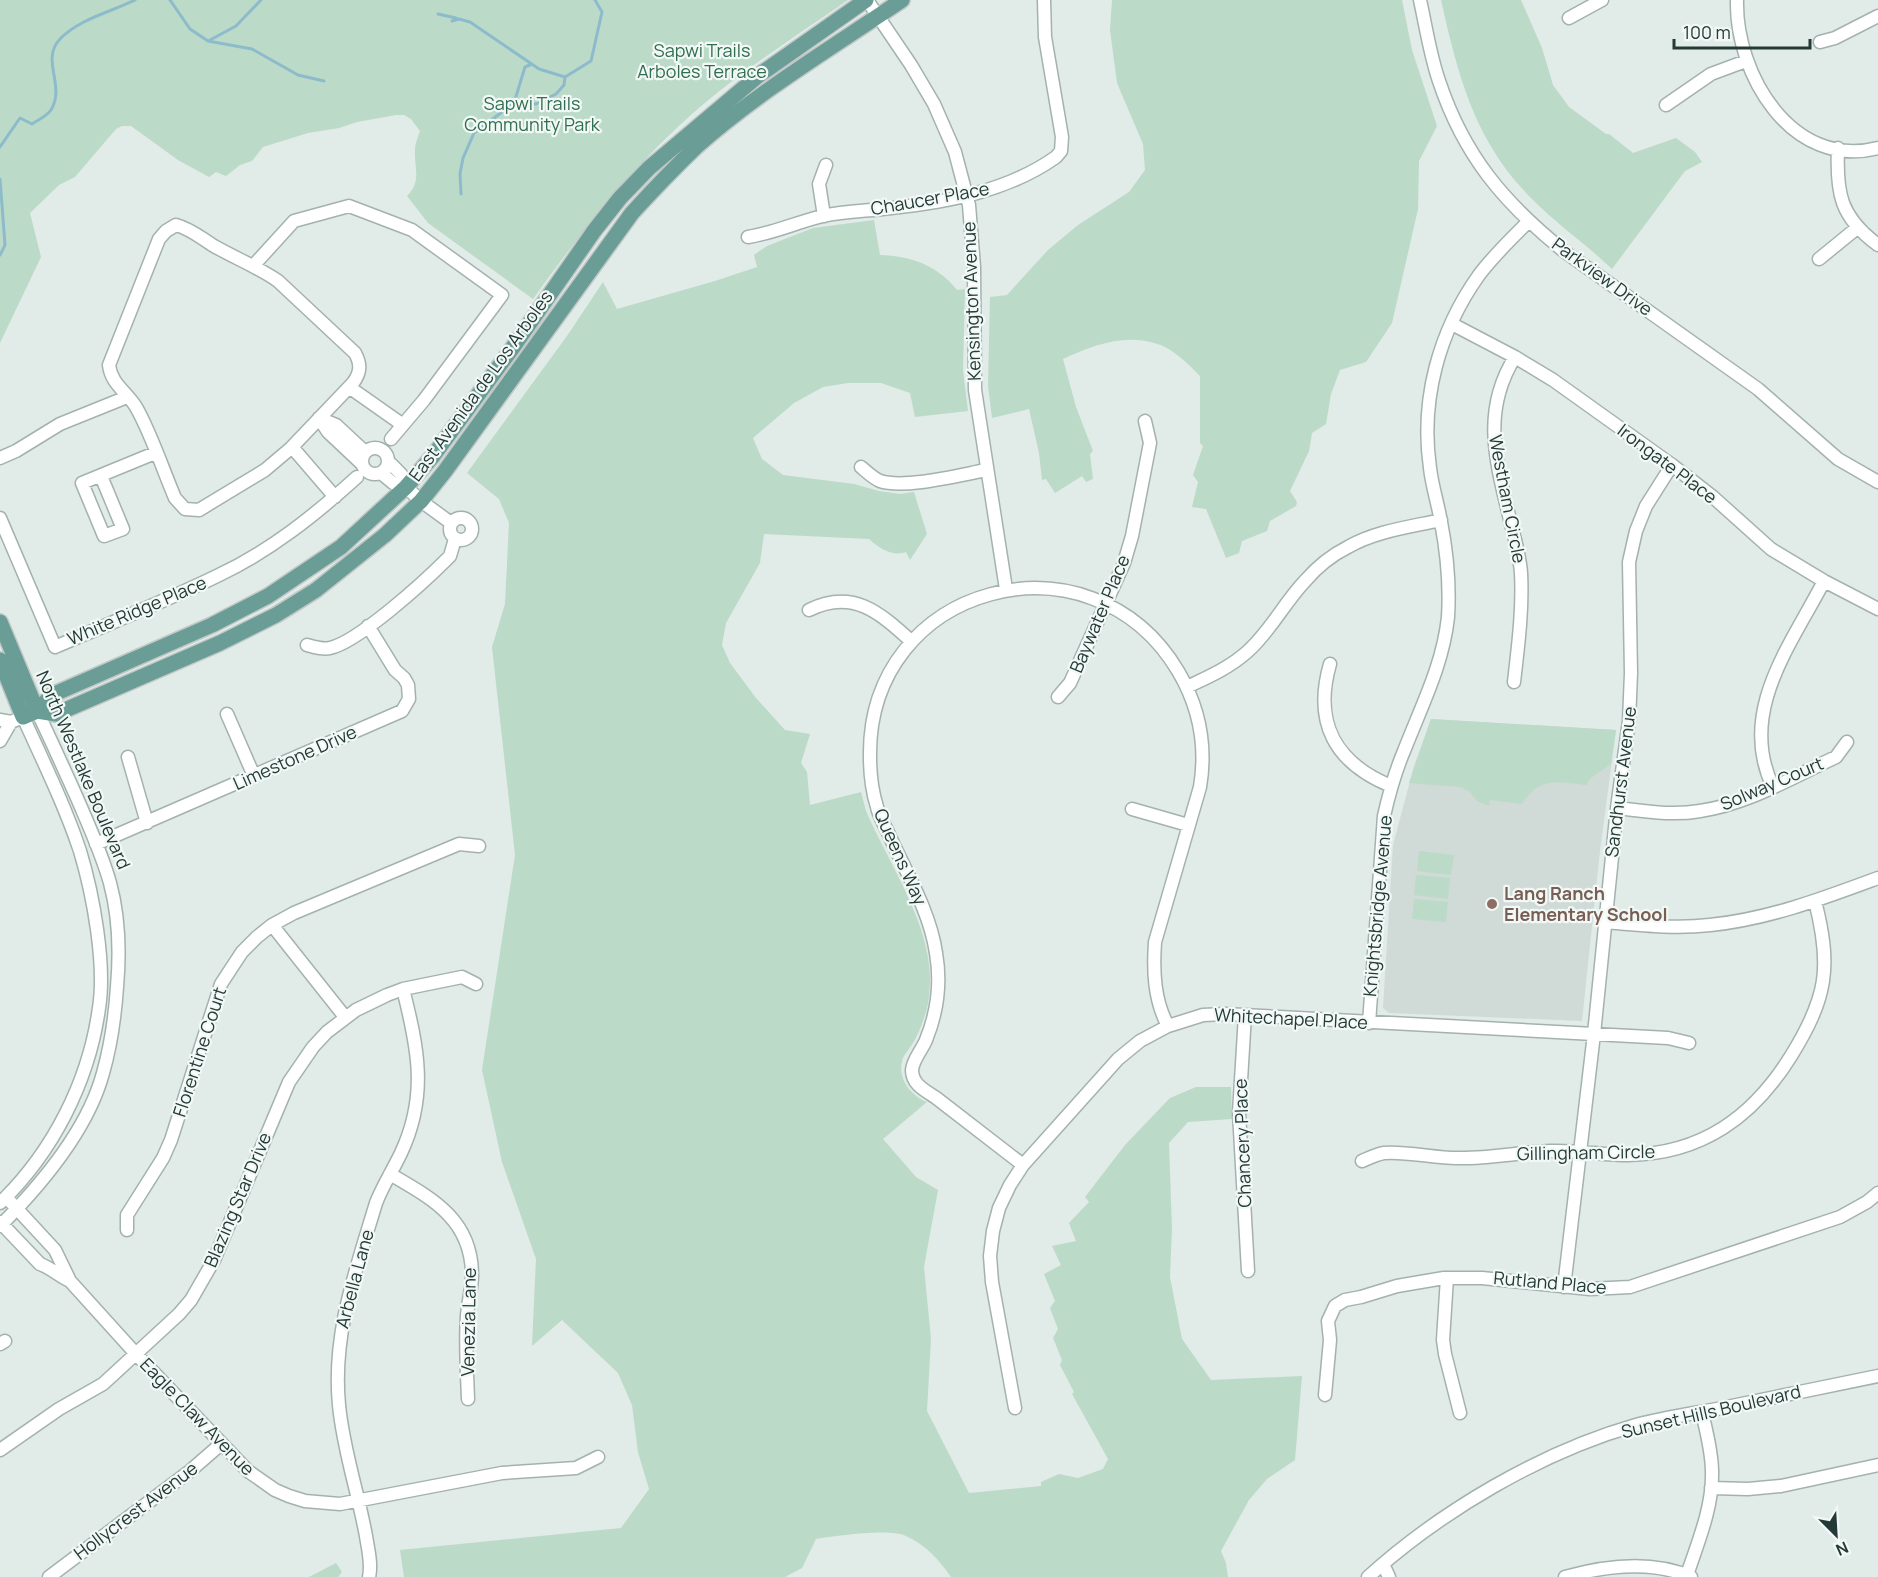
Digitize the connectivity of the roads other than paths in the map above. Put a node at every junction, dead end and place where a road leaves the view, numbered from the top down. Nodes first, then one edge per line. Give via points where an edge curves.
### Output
1 (867, 0) edge
2 (902, 0) edge
3 (1044, 0) edge
4 (1420, 0) edge
5 (1602, 0) edge
6 (1737, 0) edge
7 (878, 16) junction
8 (1878, 16) edge
9 (1569, 18) dead end
10 (1820, 42) dead end
11 (1746, 61) junction
12 (1666, 105) dead end
13 (1878, 147) edge
14 (1838, 148) junction
15 (826, 165) dead end
16 (967, 195) junction
17 (824, 216) junction
18 (1528, 221) junction
19 (1857, 228) junction
20 (748, 237) dead end
21 (1878, 245) edge
22 (1819, 259) dead end
23 (253, 266) junction
24 (1452, 324) junction
25 (1515, 357) junction
26 (349, 387) junction
27 (128, 397) junction
28 (319, 418) junction
29 (1145, 421) dead end
30 (403, 425) junction
31 (391, 440) dead end
32 (292, 447) junction
33 (155, 453) junction
34 (0, 458) edge
35 (364, 458) junction
36 (389, 462) junction
37 (1672, 465) junction
38 (861, 467) dead end
39 (987, 470) junction
40 (381, 473) junction
41 (101, 476) junction
42 (357, 477) dead end
43 (1878, 482) edge
44 (406, 488) junction
45 (335, 497) junction
46 (421, 501) junction
47 (0, 518) edge
48 (1441, 520) junction
49 (451, 523) junction
50 (460, 539) junction
51 (1824, 581) junction
52 (1006, 590) junction
53 (1106, 603) junction
54 (1878, 609) edge
55 (809, 610) dead end
56 (0, 622) edge
57 (368, 626) junction
58 (911, 641) junction
59 (307, 645) dead end
60 (0, 660) edge
61 (1330, 664) dead end
62 (1514, 682) dead end
63 (1187, 687) junction
64 (1058, 697) dead end
65 (227, 714) dead end
66 (14, 719) edge
67 (0, 741) edge
68 (1846, 742) dead end
69 (128, 757) dead end
70 (254, 776) junction
71 (1391, 786) junction
72 (1773, 787) junction
73 (1617, 808) junction
74 (1132, 809) dead end
75 (147, 823) junction
76 (1188, 825) junction
77 (96, 844) junction
78 (479, 846) dead end
79 (1878, 878) edge
80 (1815, 901) junction
81 (1605, 922) junction
82 (272, 925) junction
83 (476, 984) dead end
84 (403, 989) junction
85 (1245, 1015) junction
86 (345, 1017) junction
87 (1369, 1023) junction
88 (1168, 1026) junction
89 (1594, 1034) junction
90 (1689, 1043) dead end
91 (1580, 1153) junction
92 (1362, 1161) dead end
93 (1023, 1165) junction
94 (390, 1174) junction
95 (1878, 1193) edge
96 (3, 1200) edge
97 (18, 1209) junction
98 (1, 1224) edge
99 (127, 1230) dead end
100 (53, 1263) junction
101 (1248, 1271) dead end
102 (1447, 1278) junction
103 (1564, 1287) junction
104 (136, 1354) junction
105 (1878, 1376) edge
106 (1325, 1395) dead end
107 (468, 1399) dead end
108 (1015, 1408) dead end
109 (1702, 1412) junction
110 (1460, 1413) dead end
111 (221, 1444) junction
112 (0, 1450) edge
113 (598, 1457) dead end
114 (1878, 1465) edge
115 (1711, 1488) junction
116 (359, 1501) junction
117 (1383, 1563) junction
118 (1689, 1576) edge
119 (49, 1577) edge
120 (369, 1577) edge
121 (1368, 1577) edge
122 (1389, 1577) edge
123 (1565, 1577) edge

1 - 7 street, Kensington Avenue
1 - 44 main road, East Avenida de Los Arboles via 759,75 687,133 620,198
2 - 7 main road, East Avenida de Los Arboles
3 - 16 street, Chaucer Place via 1045,37 1061,150 1047,164 1002,185
4 - 18 street, Parkview Drive via 1438,80 1465,141 1504,197
5 - 9 street
6 - 11 street via 1736,17
7 - 16 street, Kensington Avenue via 934,104 955,152
7 - 46 main road, East Avenida de Los Arboles via 744,109 660,183 632,213
8 - 10 street
11 - 12 street via 1711,74
11 - 14 street via 1760,92 1789,125 1809,139
13 - 14 street via 1856,151
14 - 19 street via 1838,189
15 - 17 street via 819,184
16 - 17 street, Chaucer Place
16 - 39 street, Kensington Avenue via 975,267 975,390
17 - 20 street, Chaucer Place
18 - 24 street, Knightsbridge Avenue via 1480,274
18 - 43 street, Parkview Drive via 1565,252 1758,389 1838,459
19 - 21 street
19 - 22 street
23 - 26 street via 278,281 355,353 360,367
23 - 27 street via 189,228 176,225 165,231 109,364 110,374
23 - 30 street via 294,222 350,206 412,230 502,295
24 - 25 street, Irongate Place
24 - 48 street, Knightsbridge Avenue via 1433,373 1427,419 1430,470
25 - 37 street, Irongate Place
25 - 62 street, Westham Circle via 1498,392 1493,428 1521,573
26 - 28 street
26 - 30 street
27 - 33 street
27 - 34 street via 60,424
28 - 32 street
28 - 35 street via 328,432
29 - 53 street, Baywater Place via 1150,442 1132,536
30 - 31 street
32 - 33 street via 265,470 206,508 192,511 175,498
32 - 45 street
33 - 41 street
35 - 36 street via 372,447 381,448
35 - 40 street via 368,472
36 - 40 street
36 - 44 street via 401,474
37 - 51 street, Irongate Place via 1770,549
37 - 73 street, Sandhurst Avenue via 1646,506 1629,562 1631,687
38 - 39 street via 876,480 891,484
39 - 52 street, Kensington Avenue
40 - 44 street
41 - 41 street via 123,529 104,536 82,483
42 - 45 street, White Ridge Place
44 - 46 street
44 - 66 main road, East Avenida de Los Arboles via 341,547 268,597 52,695
45 - 47 street, White Ridge Place via 275,543 220,575 55,647
46 - 49 street
46 - 66 main road, East Avenida de Los Arboles via 352,563 276,615 56,714
48 - 63 street via 1374,536 1335,555 1304,581 1246,652 1220,671
48 - 71 street, Knightsbridge Avenue via 1449,590 1444,643 1431,687
49 - 50 street via 449,530
49 - 50 street via 460,518 470,523 471,534
50 - 57 street via 446,560
51 - 54 street, Irongate Place
51 - 72 street via 1773,677 1764,702 1761,746
52 - 53 street, Queens Way via 1056,589
52 - 58 street, Queens Way via 954,608
53 - 63 street, Queens Way via 1152,637
53 - 64 street, Baywater Place via 1070,683
55 - 58 street via 838,600 855,603 884,617
56 - 66 main road, North Westlake Boulevard
57 - 59 street via 338,646 327,649
57 - 70 street, Limestone Drive via 408,685 406,706 396,716
58 - 93 street, Queens Way via 892,667 880,694 870,756 877,808 927,916 937,955 935,1010 926,1042 913,1063 913,1076 922,1089
60 - 66 main road, North Westlake Boulevard
61 - 71 street via 1324,704 1334,739 1356,768
63 - 76 street, Queens Way via 1203,752 1200,787
65 - 70 street
66 - 67 street, East Avenida de Los Arboles
66 - 77 street, North Westlake Boulevard
66 - 96 street, North Westlake Boulevard via 80,853 97,932 100,1006 73,1098 40,1156
68 - 72 street, Solway Court via 1836,757
69 - 75 street
70 - 75 street, Limestone Drive
71 - 87 street, Knightsbridge Avenue via 1380,848
72 - 73 street, Solway Court via 1733,804 1697,812
73 - 81 street, Sandhurst Avenue
74 - 76 street
75 - 77 street, Limestone Drive
76 - 88 street, Queens Way via 1155,942 1156,986
77 - 97 street, North Westlake Boulevard via 110,882 119,967 103,1074 84,1118 52,1168
78 - 82 street, Florentine Court via 459,844
79 - 80 street
80 - 81 street via 1711,925 1661,927
80 - 91 street, Gillingham Circle via 1825,949 1821,992 1806,1032 1762,1096 1723,1129 1678,1148 1631,1155
81 - 89 street, Sandhurst Avenue
82 - 86 street
82 - 99 street, Florentine Court via 242,952 221,984 171,1140 127,1215
83 - 84 street, Blazing Star Drive via 462,977
84 - 86 street, Blazing Star Drive
84 - 94 street, Arbella Lane via 417,1046 418,1095 409,1133
85 - 87 street, Whitechapel Place
85 - 88 street, Whitechapel Place via 1203,1016
85 - 101 street, Chancery Place via 1239,1113
86 - 104 street, Blazing Star Drive via 313,1047 289,1082 202,1284 179,1314
87 - 89 street, Whitechapel Place
88 - 93 street, Whitechapel Place via 1118,1059
89 - 90 street, Whitechapel Place
89 - 91 street, Sandhurst Avenue
91 - 92 street, Gillingham Circle via 1553,1151 1457,1158 1383,1153
91 - 103 street, Sandhurst Avenue
93 - 108 street, Whitechapel Place via 999,1208 990,1256
94 - 107 street, Venezia Lane via 432,1198 460,1229 466,1243 472,1273 466,1334
94 - 116 street, Arbella Lane via 376,1203 346,1305 338,1354 342,1431
95 - 103 street, Rutland Place via 1840,1217 1650,1282 1609,1290
96 - 97 street, Eagle Claw Avenue
97 - 98 street, North Westlake Boulevard
97 - 100 street, Eagle Claw Avenue via 55,1250
98 - 100 street, Eagle Claw Avenue via 40,1264
100 - 104 street, Eagle Claw Avenue via 59,1276 70,1281
102 - 103 street, Rutland Place
102 - 106 street, Rutland Place via 1397,1286 1335,1306 1328,1321
102 - 110 street via 1444,1354
104 - 111 street, Eagle Claw Avenue
104 - 112 street, Blazing Star Drive via 103,1384
105 - 109 street, Sunset Hills Boulevard
109 - 115 street via 1711,1457
109 - 117 street, Sunset Hills Boulevard via 1636,1425 1515,1475 1459,1507
111 - 116 street, Eagle Claw Avenue via 260,1481 289,1496 324,1504
111 - 119 street, Hollycrest Avenue via 190,1472
113 - 116 street, Eagle Claw Avenue via 576,1468 502,1473
114 - 115 street via 1781,1486
115 - 118 street
116 - 120 street, Arbella Lane
117 - 121 street, Sunset Hills Boulevard
117 - 122 street
118 - 123 street via 1633,1566

